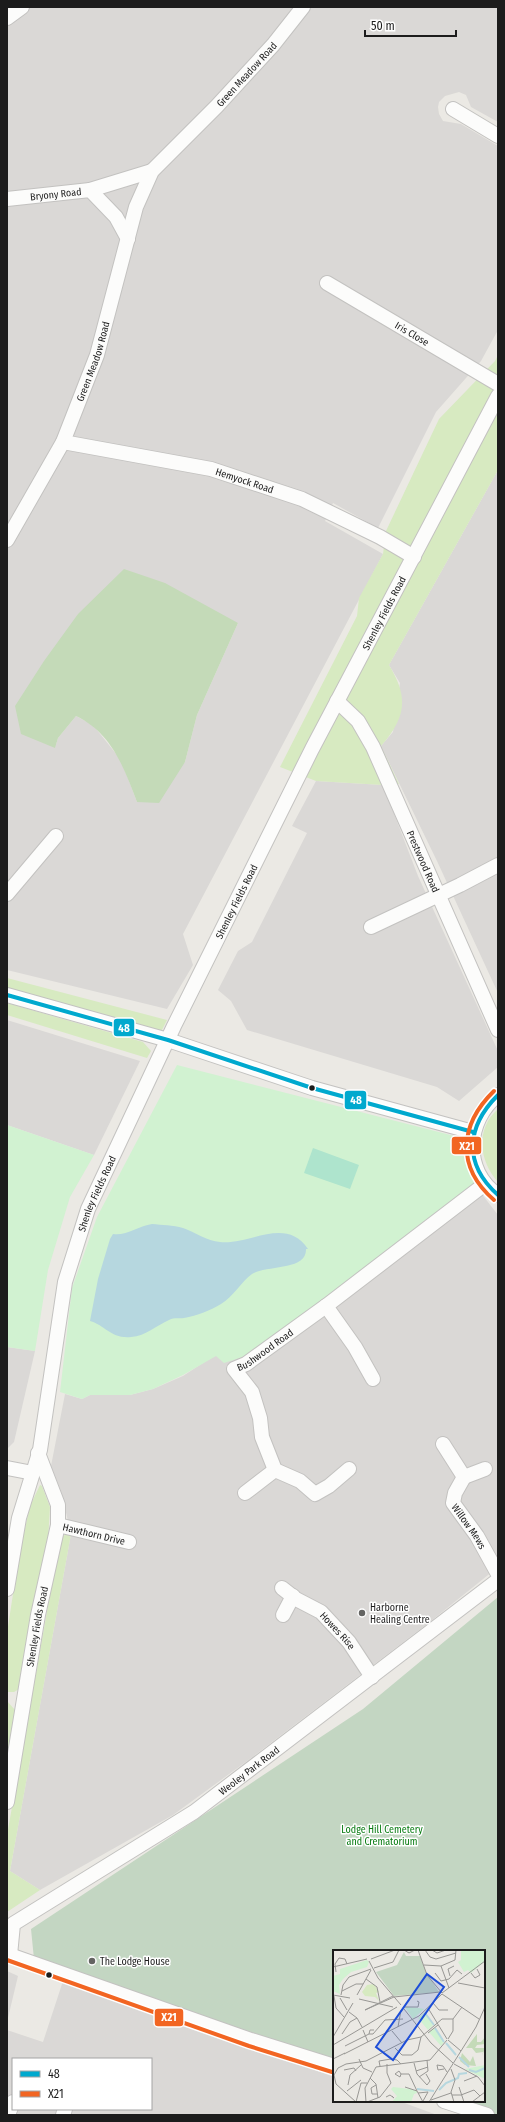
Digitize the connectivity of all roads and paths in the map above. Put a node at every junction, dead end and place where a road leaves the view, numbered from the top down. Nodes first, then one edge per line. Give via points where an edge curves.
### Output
1 (22, 7) edge
2 (303, 7) edge
3 (7, 18) edge
4 (453, 110) dead end
5 (498, 136) edge
6 (152, 171) junction
7 (90, 190) junction
8 (7, 199) edge
9 (128, 239) junction
10 (327, 283) dead end
11 (498, 384) edge
12 (498, 396) edge
13 (63, 442) junction
14 (7, 540) edge
15 (414, 557) junction
16 (337, 701) junction
17 (56, 836) dead end
18 (498, 864) edge
19 (7, 894) edge
20 (439, 894) junction
21 (370, 927) dead end
22 (7, 995) edge
23 (498, 1030) edge
24 (168, 1040) junction
25 (498, 1095) edge
26 (473, 1132) junction
27 (485, 1184) junction
28 (498, 1195) edge
29 (326, 1306) junction
30 (373, 1379) dead end
31 (443, 1444) dead end
32 (39, 1455) junction
33 (7, 1468) edge
34 (349, 1469) dead end
35 (485, 1469) dead end
36 (275, 1470) junction
37 (33, 1473) junction
38 (464, 1477) junction
39 (245, 1494) dead end
40 (58, 1525) junction
41 (129, 1542) dead end
42 (498, 1574) edge
43 (498, 1580) edge
44 (282, 1588) dead end
45 (7, 1589) edge
46 (293, 1596) junction
47 (283, 1615) dead end
48 (372, 1677) junction
49 (7, 1802) edge
50 (10, 1923) edge
51 (9, 1954) edge
52 (333, 2066) edge
53 (447, 2102) edge
54 (12, 2105) edge
55 (8, 2115) edge
56 (488, 2115) edge

1 - 3 street
2 - 6 street, Green Meadow Road via 273,45
4 - 5 street
6 - 7 street, Green Meadow Road
6 - 9 street, Green Meadow Road via 136,207
7 - 8 street, Bryony Road
7 - 9 street, Bryony Road via 116,217
9 - 13 street, Green Meadow Road via 97,355
10 - 11 street, Iris Close
12 - 15 street, Shenley Fields Road
13 - 14 street, Green Meadow Road
13 - 15 street, Hemyock Road via 211,469 302,499 380,537
15 - 16 street, Shenley Fields Road
16 - 20 street, Prestwood Road via 358,721 373,747
16 - 24 street, Shenley Fields Road
17 - 19 street
18 - 20 street
20 - 21 street
20 - 23 street, Prestwood Road
22 - 24 street
24 - 26 street via 312,1088
24 - 32 street, Shenley Fields Road via 88,1209 65,1282 42,1431 39,1436
25 - 26 street via 480,1115
26 - 27 street via 472,1157
27 - 28 street
27 - 29 street, Bushwood Road
29 - 30 street via 355,1347
29 - 36 street, Bushwood Road via 246,1364 234,1369 252,1392 260,1418 262,1437
31 - 38 street
32 - 37 street, Shenley Fields Road
32 - 40 street, Shenley Fields Road via 58,1505
33 - 37 street
34 - 36 street via 315,1494 300,1481
35 - 38 street
36 - 39 street
37 - 45 street, Shenley Fields Road via 19,1518
38 - 42 street, Willow Mews via 455,1493 453,1503 477,1536
40 - 41 street, Hawthorn Drive
40 - 49 street, Shenley Fields Road via 38,1615
43 - 48 street, Weoley Park Road
44 - 46 street, Howes Rise
46 - 47 street
46 - 48 street, Howes Rise via 321,1612 349,1642
48 - 50 street, Weoley Park Road via 194,1812
50 - 51 street, Weoley Park Road
51 - 52 street via 243,2037
53 - 56 street
54 - 55 street

